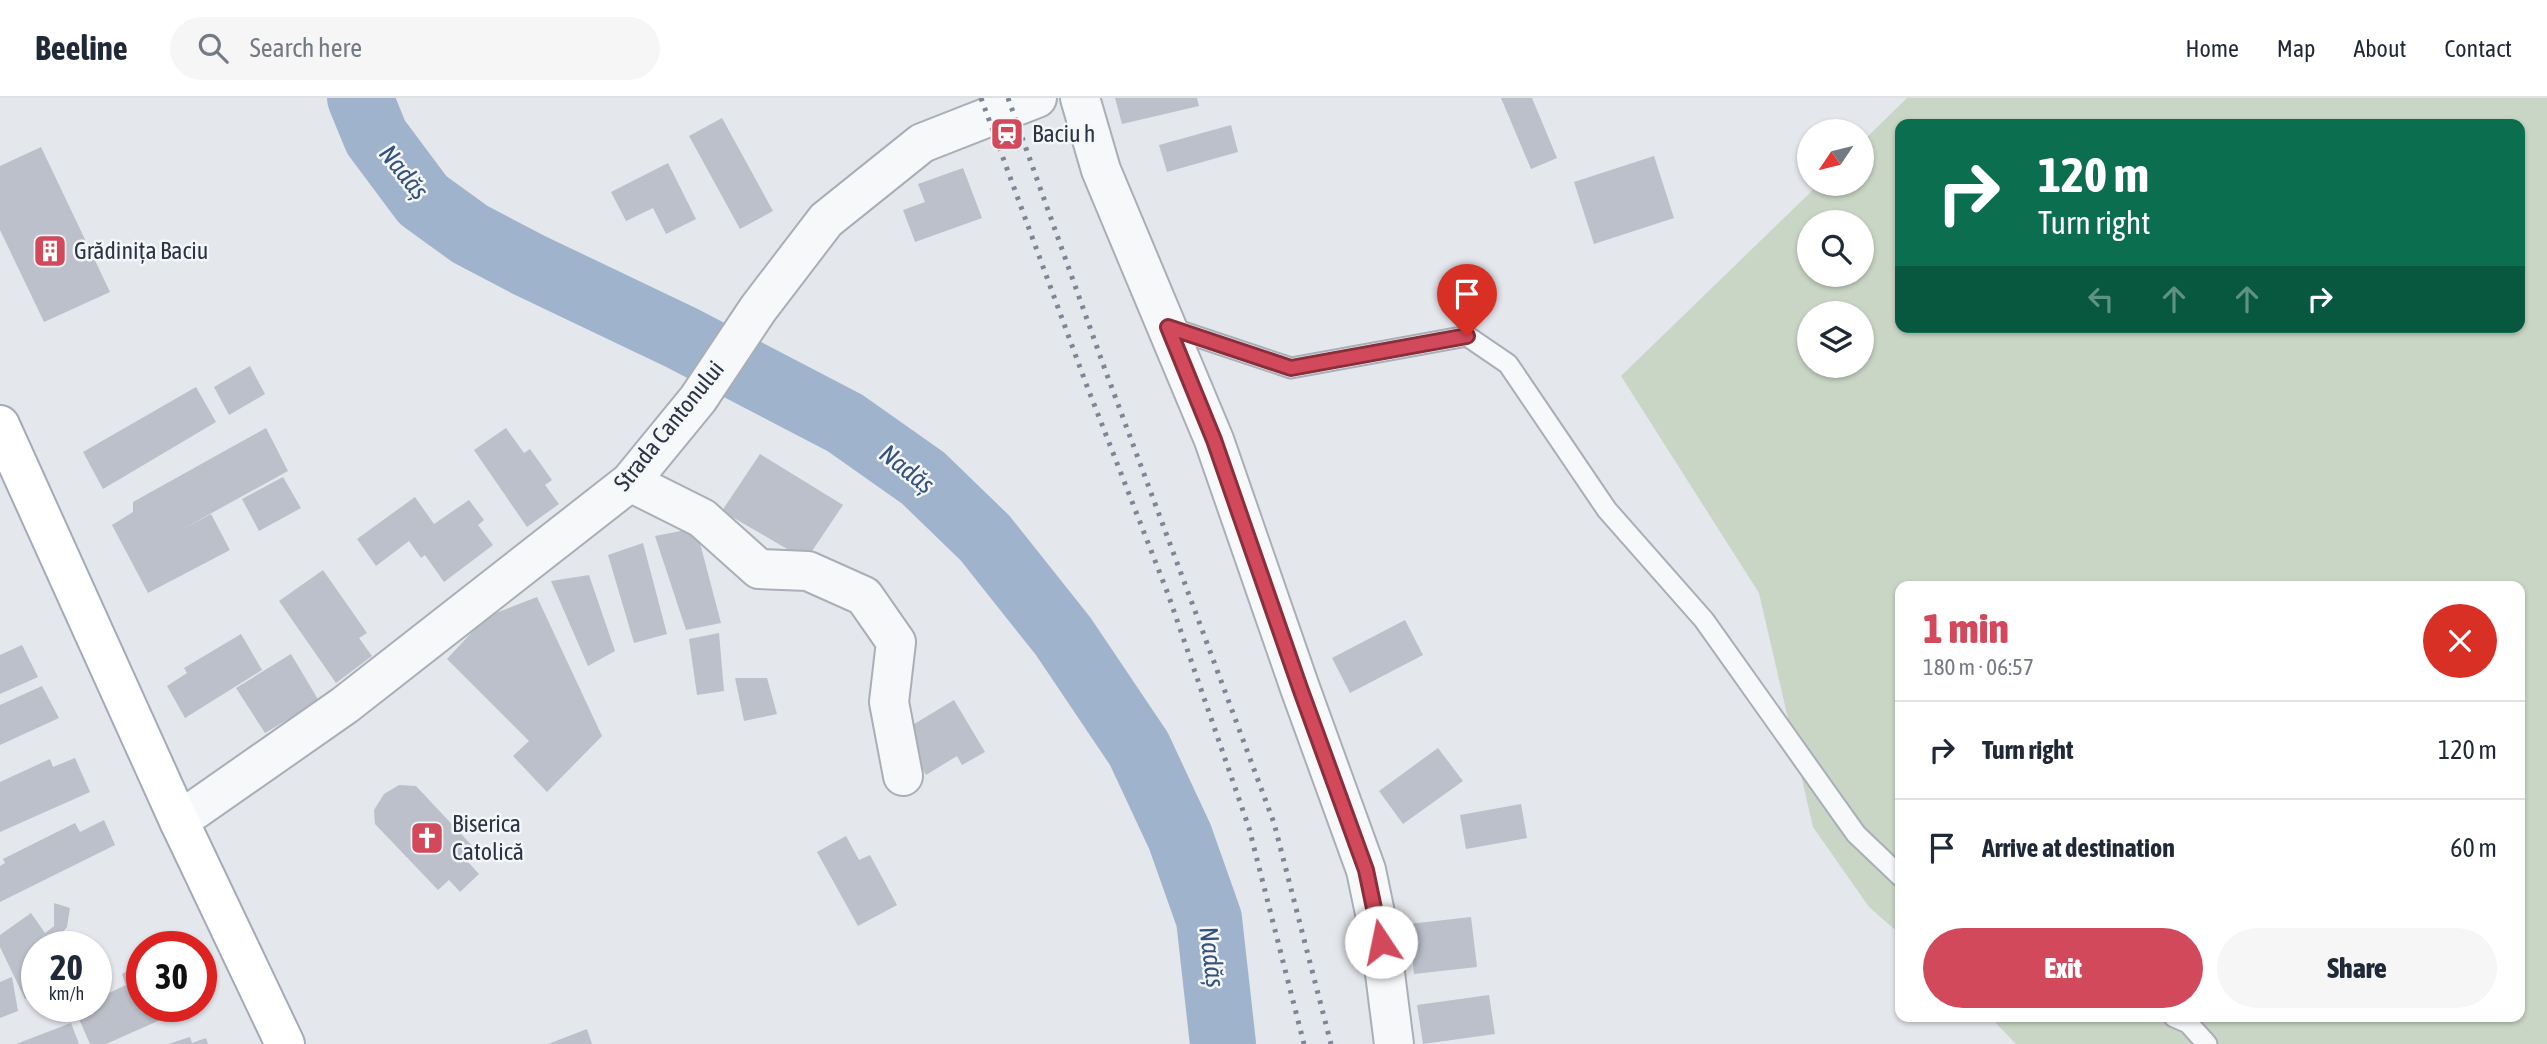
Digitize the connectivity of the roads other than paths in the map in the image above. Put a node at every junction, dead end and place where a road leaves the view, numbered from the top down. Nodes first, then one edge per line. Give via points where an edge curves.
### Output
1 (1037, 98) edge
2 (1080, 98) edge
3 (1168, 327) junction
4 (0, 425) edge
5 (630, 482) junction
6 (903, 776) dead end
7 (179, 821) junction
8 (1895, 871) edge
9 (2186, 1022) edge
10 (285, 1044) edge
11 (1394, 1044) edge
12 (2207, 1044) edge

1 - 5 street, Strada Cantonului via 922,143 826,220 758,309 698,399
2 - 3 street via 1101,170
3 - 8 lane via 1291,368 1467,336 1508,364 1607,510 1703,620 1856,834
3 - 11 street via 1214,440 1366,870
4 - 7 main road
5 - 6 street via 702,519 760,569 808,571 864,596 896,642 889,702
5 - 7 street, Strada Cantonului via 345,705
7 - 10 main road
9 - 12 lane

